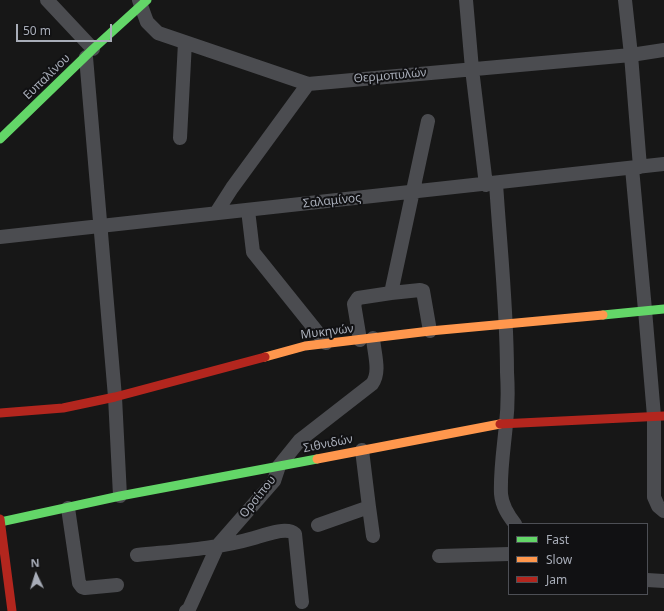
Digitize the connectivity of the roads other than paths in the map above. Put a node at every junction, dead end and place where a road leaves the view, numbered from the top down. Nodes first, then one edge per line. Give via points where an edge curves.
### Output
1 (47, 0) edge
2 (466, 0) edge
3 (625, 0) edge
4 (142, 2) edge
5 (186, 42) junction
6 (664, 50) edge
7 (89, 53) junction
8 (631, 55) junction
9 (472, 69) junction
10 (308, 84) junction
11 (428, 121) dead end
12 (180, 138) dead end
13 (0, 140) edge
14 (664, 164) edge
15 (636, 168) junction
16 (491, 184) junction
17 (412, 192) junction
18 (248, 210) junction
19 (216, 213) junction
20 (99, 227) junction
21 (0, 237) edge
22 (391, 293) junction
23 (664, 308) edge
24 (645, 310) junction
25 (506, 323) junction
26 (430, 331) junction
27 (366, 339) junction
28 (326, 343) junction
29 (115, 397) junction
30 (0, 413) edge
31 (659, 416) edge
32 (506, 423) junction
33 (362, 450) junction
34 (279, 466) junction
35 (120, 496) junction
36 (369, 507) junction
37 (68, 508) junction
38 (664, 511) edge
39 (0, 519) edge
40 (0, 522) edge
41 (513, 523) edge
42 (318, 525) dead end
43 (373, 536) dead end
44 (218, 545) junction
45 (508, 554) edge
46 (137, 555) dead end
47 (439, 556) dead end
48 (648, 580) edge
49 (664, 581) edge
50 (117, 585) dead end
51 (302, 602) dead end
52 (12, 611) edge
53 (186, 611) edge

1 - 7 street
2 - 9 street
3 - 8 street
4 - 5 street, Θερμοπυλών via 147,22 158,33
4 - 7 street, Ευπαλίνου
5 - 10 street, Θερμοπυλών
5 - 12 street
6 - 8 street, Θερμοπυλών
7 - 13 street, Ευπαλίνου
7 - 20 street
8 - 9 street, Θερμοπυλών
8 - 15 street
9 - 10 street, Θερμοπυλών
9 - 16 street
10 - 19 street
11 - 17 street
14 - 15 street, Σαλαμίνος
15 - 16 street, Σαλαμίνος
15 - 24 street
16 - 17 street, Σαλαμίνος
16 - 25 street
17 - 18 street, Σαλαμίνος
17 - 22 street
18 - 19 street, Σαλαμίνος
18 - 28 street via 253,252
19 - 20 street, Σαλαμίνος
20 - 21 street, Σαλαμίνος
20 - 29 street
22 - 26 street via 423,291
22 - 27 street, Ορσίπου via 355,300 354,304
23 - 24 street, Μυκηνών
24 - 25 street, Μυκηνών
24 - 31 street
25 - 26 street, Μυκηνών
25 - 32 street
26 - 27 street, Μυκηνών
27 - 28 street, Μυκηνών
27 - 34 street, Ορσίπου via 376,371 372,384 300,440
28 - 29 street, Μυκηνών via 305,346
29 - 30 street, Μυκηνών via 63,408
29 - 35 street
31 - 32 street, Σιθνιδών
31 - 38 street via 654,497
32 - 33 street, Σιθνιδών
32 - 41 street via 501,494 502,503
33 - 34 street, Σιθνιδών
33 - 36 street
34 - 35 street, Σιθνιδών
34 - 44 street, Ορσίπου via 274,481
35 - 37 street, Σιθνιδών
36 - 42 street
36 - 43 street
37 - 40 street, Σιθνιδών
37 - 50 street via 79,583 85,588
39 - 40 street
40 - 52 street
44 - 46 street
44 - 51 street via 266,534 293,532
44 - 53 street, Ορσίπου
45 - 47 street
48 - 49 street

